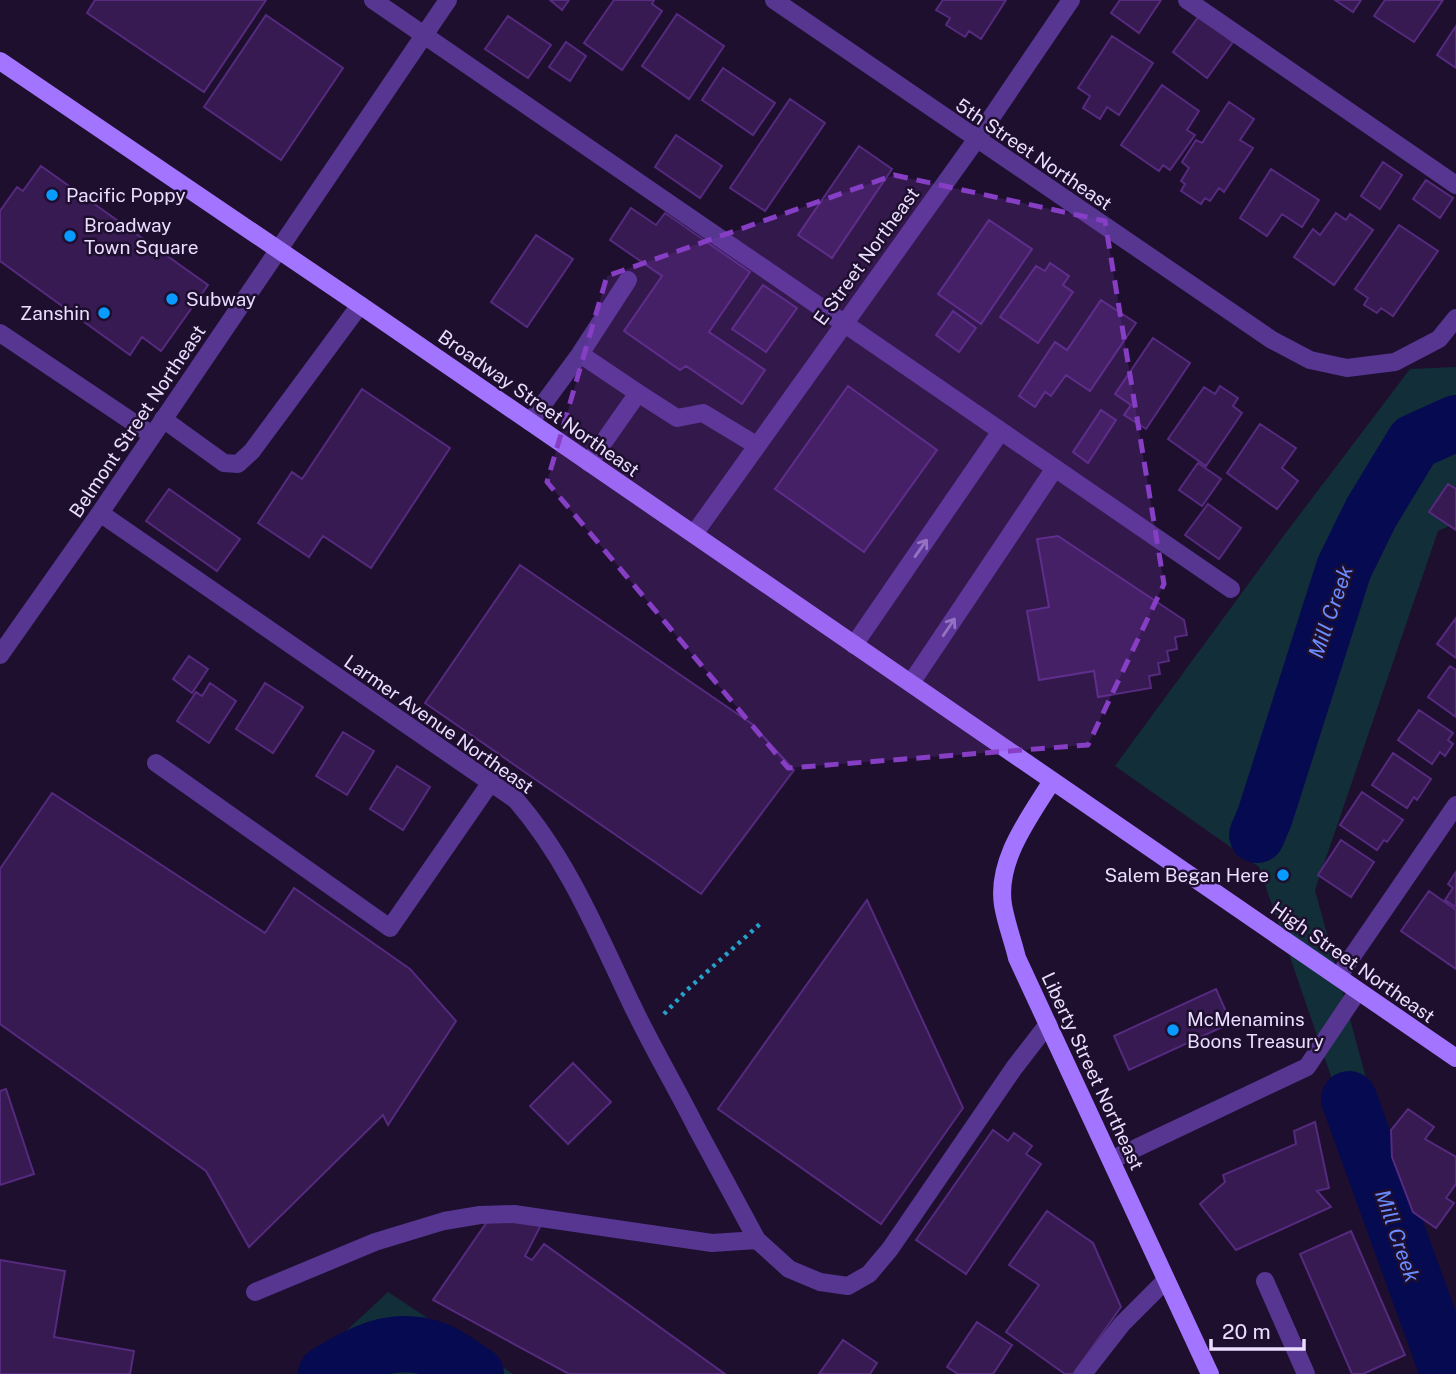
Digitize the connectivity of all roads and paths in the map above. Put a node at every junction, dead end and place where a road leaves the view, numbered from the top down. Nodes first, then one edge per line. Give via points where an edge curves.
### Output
1 (373, 0) edge
2 (448, 0) edge
3 (774, 0) edge
4 (1071, 0) edge
5 (1187, 0) edge
6 (424, 35) junction
7 (0, 61) edge
8 (975, 140) junction
9 (1456, 185) edge
10 (278, 250) junction
11 (628, 280) dead end
12 (360, 305) junction
13 (1456, 318) edge
14 (844, 324) junction
15 (0, 333) edge
16 (580, 354) junction
17 (638, 393) junction
18 (163, 419) junction
19 (530, 422) junction
20 (1001, 431) junction
21 (152, 435) junction
22 (756, 445) junction
23 (589, 463) junction
24 (1055, 468) junction
25 (100, 513) junction
26 (694, 534) junction
27 (1231, 589) dead end
28 (854, 645) junction
29 (0, 655) edge
30 (911, 683) junction
31 (156, 764) dead end
32 (1052, 781) junction
33 (491, 782) junction
34 (1456, 805) edge
35 (761, 923) dead end
36 (1338, 977) junction
37 (1358, 991) junction
38 (1048, 1024) junction
39 (647, 1033) junction
40 (1456, 1058) edge
41 (1111, 1160) junction
42 (757, 1240) junction
43 (1166, 1280) junction
44 (1265, 1281) dead end
45 (255, 1292) dead end
46 (1083, 1374) edge
47 (1210, 1374) edge
48 (1306, 1374) edge

1 - 6 street
2 - 6 street, Belmont Street Northeast
3 - 8 street, 5th Street Northeast
4 - 8 street, E Street Northeast
5 - 9 street
6 - 10 street, Belmont Street Northeast
6 - 14 street
7 - 10 main road, Broadway Street Northeast
8 - 13 street, 5th Street Northeast via 1272,340 1310,360 1347,368 1395,362 1439,340
8 - 14 street, E Street Northeast
10 - 12 main road, Broadway Street Northeast
10 - 18 street, Belmont Street Northeast
11 - 16 street
12 - 18 street via 238,464 224,463
12 - 19 main road, Broadway Street Northeast
14 - 20 street
14 - 22 street, E Street Northeast
15 - 21 street
16 - 17 street
16 - 19 street
17 - 22 street via 677,418 704,413
17 - 23 street
18 - 21 street, Belmont Street Northeast
19 - 23 main road, Broadway Street Northeast
20 - 24 street
28 -> 20 street
21 - 25 street, Belmont Street Northeast
22 - 26 street, E Street Northeast
23 - 26 main road, Broadway Street Northeast
24 - 27 street
30 -> 24 street
25 - 29 street, Belmont Street Northeast
25 - 33 street, Larmer Avenue Northeast
26 - 28 main road, Broadway Street Northeast
28 - 30 main road, Broadway Street Northeast
30 - 32 main road, Broadway Street Northeast
31 - 33 street via 390,928
32 - 36 main road, High Street Northeast
32 - 38 main road, Liberty Street Northeast via 1012,850 1003,878 1003,904 1017,958
33 - 39 street, Larmer Avenue Northeast via 537,823 566,868
34 - 36 street
35 - 39 path
36 - 37 main road, High Street Northeast
37 - 40 main road, High Street Northeast
37 - 41 street via 1307,1067
38 - 41 main road, Liberty Street Northeast
38 - 42 street, Larmer Avenue Northeast via 869,1274 848,1286 820,1282 789,1269
39 - 42 street, Larmer Avenue Northeast
41 - 43 main road, Liberty Street Northeast
42 - 45 street via 712,1243 514,1214 480,1214 375,1242
43 - 46 street via 1122,1324
43 - 47 main road, Liberty Street Northeast
44 - 48 street

